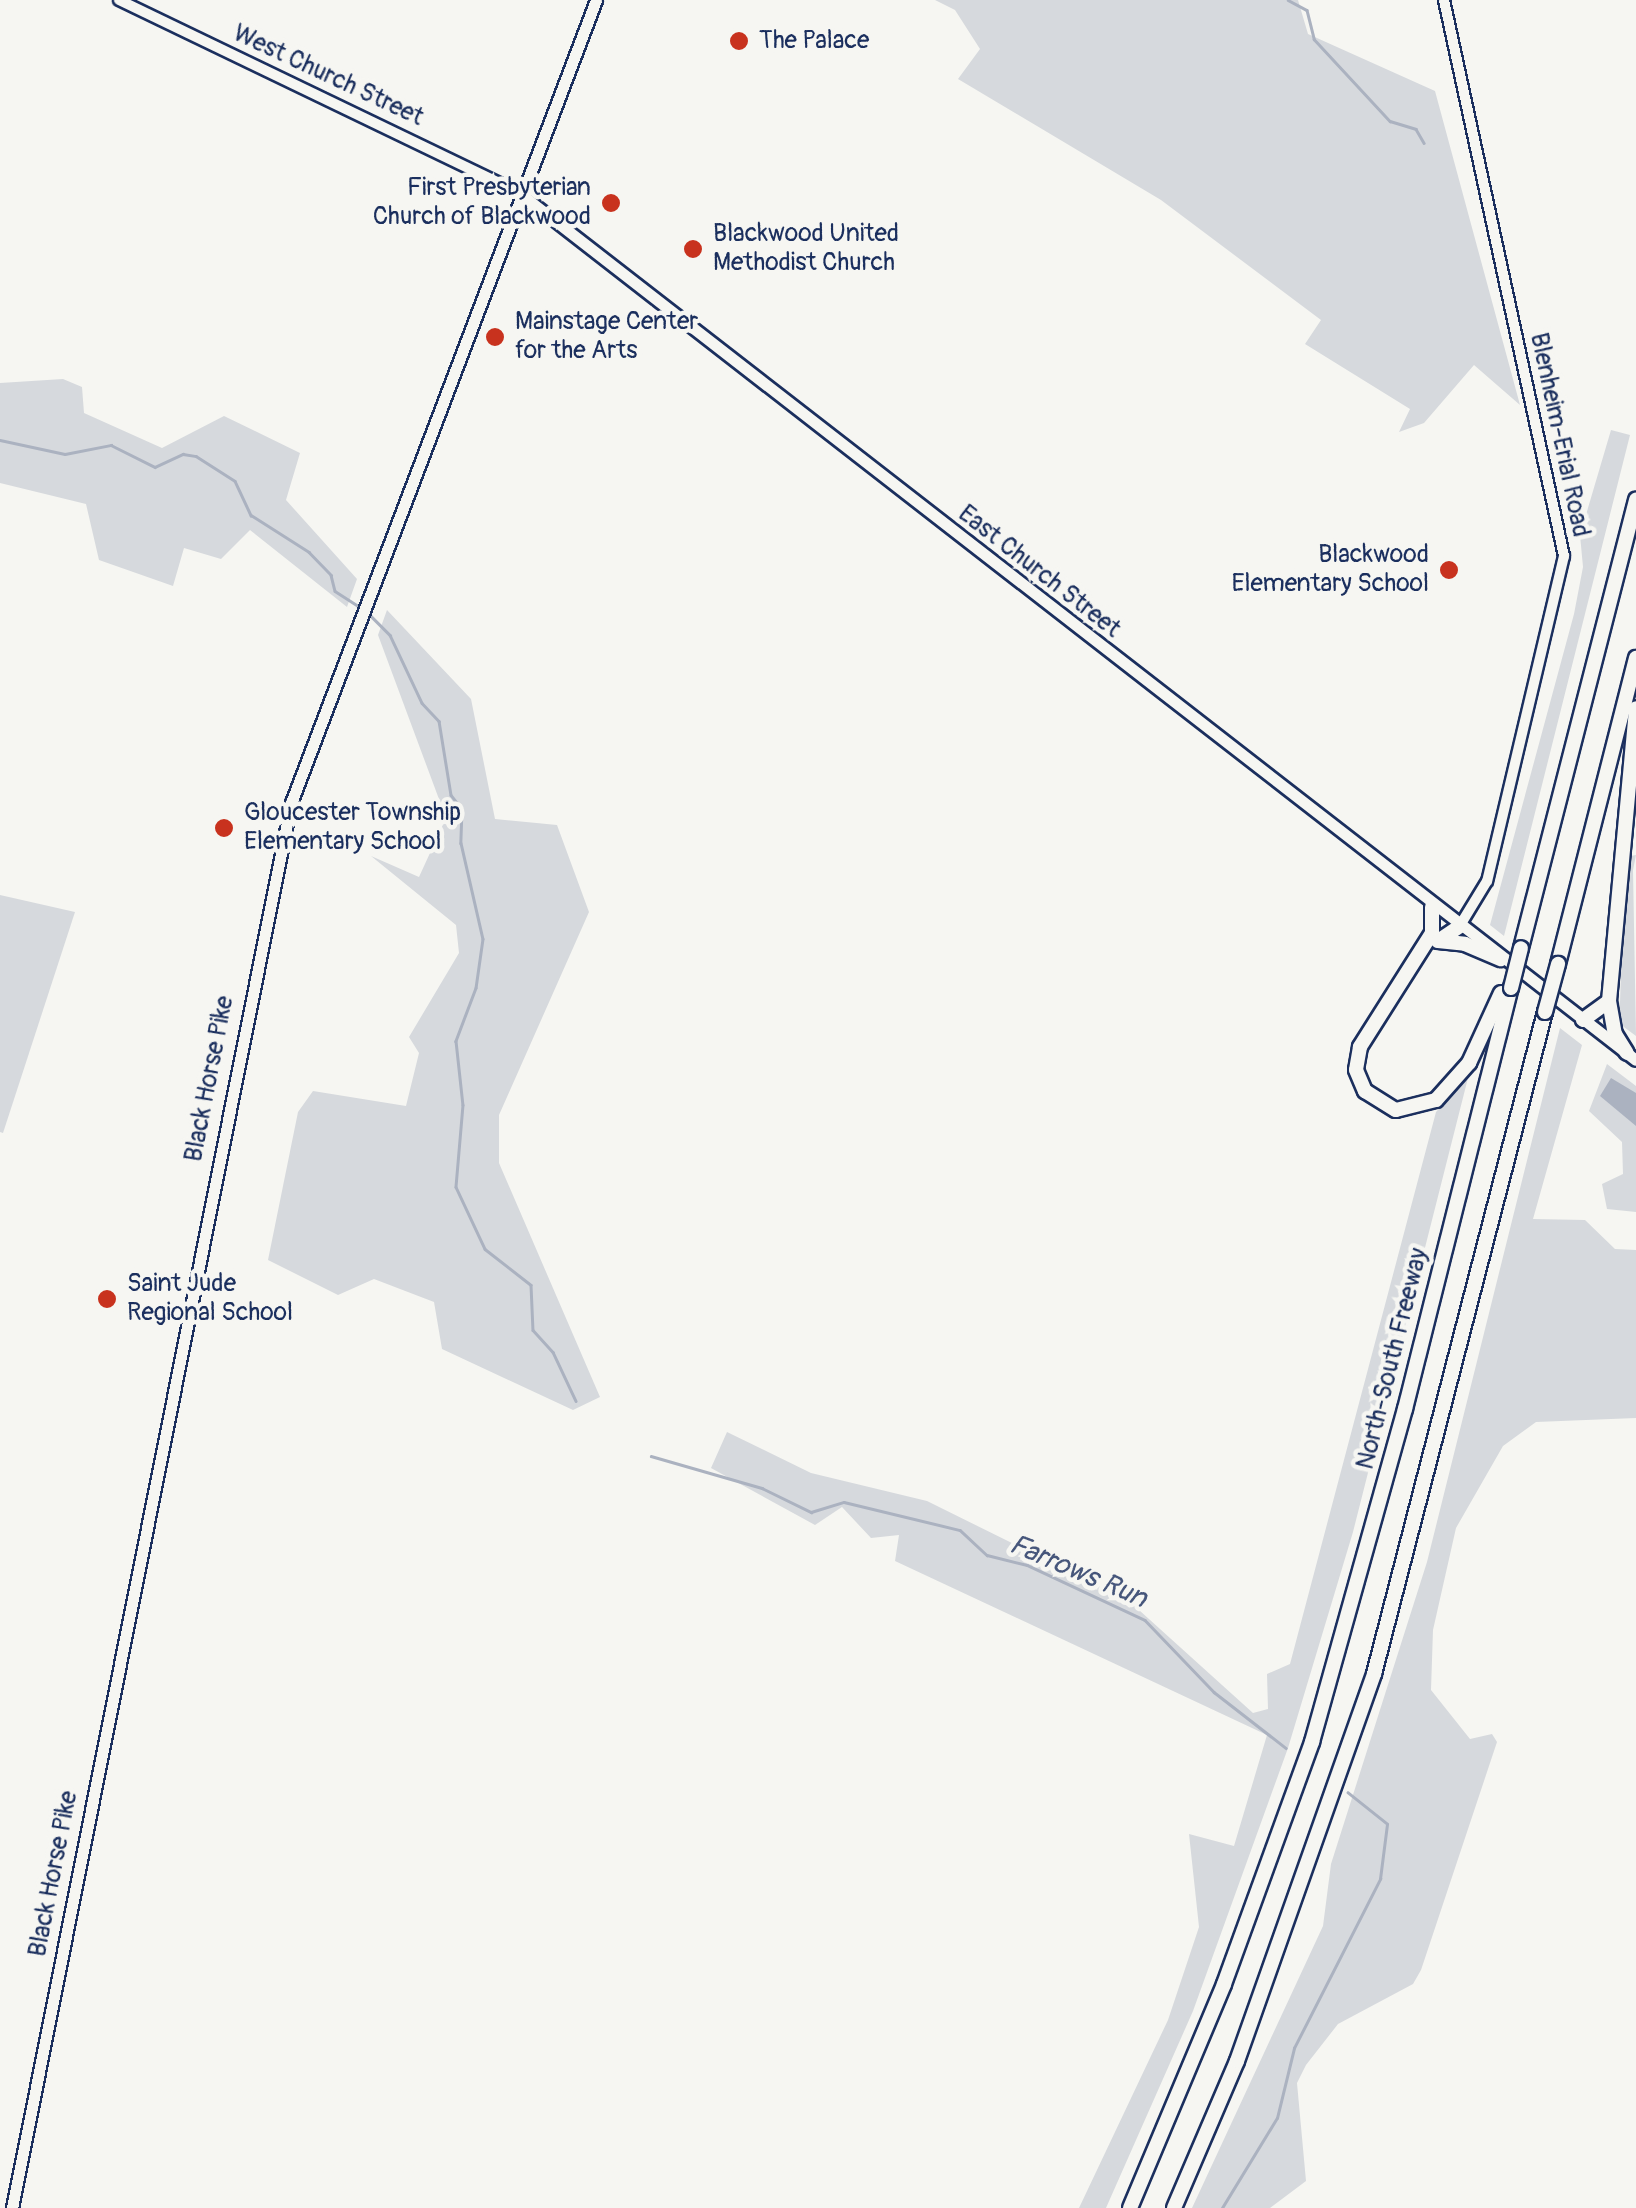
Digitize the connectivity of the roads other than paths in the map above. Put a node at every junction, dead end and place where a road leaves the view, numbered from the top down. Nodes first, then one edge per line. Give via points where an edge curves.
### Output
1 (120, 0) edge
2 (596, 0) edge
3 (1444, 0) edge
4 (518, 192) junction
5 (1636, 500) edge
6 (1636, 658) edge
7 (1636, 708) edge
8 (1432, 907) junction
9 (1459, 927) junction
10 (1438, 941) junction
11 (1420, 952) junction
12 (1501, 959) junction
13 (1508, 985) junction
14 (1609, 1000) junction
15 (1583, 1020) junction
16 (1633, 1057) edge
17 (12, 2208) edge
18 (1130, 2208) edge
19 (1174, 2208) edge

1 - 4 main road, West Church Street
2 - 4 main road, Black Horse Pike
3 - 9 main road, Blenheim-Erial Road via 1564,556 1487,881
4 - 8 main road, East Church Street
4 - 17 main road, Black Horse Pike via 281,842
5 - 13 highway, North-South Freeway, bridge
6 - 19 highway, bridge via 1374,1674 1237,2061
7 - 14 highway
8 - 9 main road, East Church Street
8 - 11 highway via 1436,924
9 - 10 highway
9 - 12 main road, East Church Street
10 - 11 highway
10 - 12 highway
11 - 13 highway via 1357,1061 1365,1091 1396,1110 1423,1106 1448,1091 1478,1049
12 - 15 main road, East Church Street
13 - 18 highway, North-South Freeway via 1400,1428 1312,1742 1224,1984
14 - 15 highway
14 - 16 highway via 1614,1034
15 - 16 main road, East Church Street

